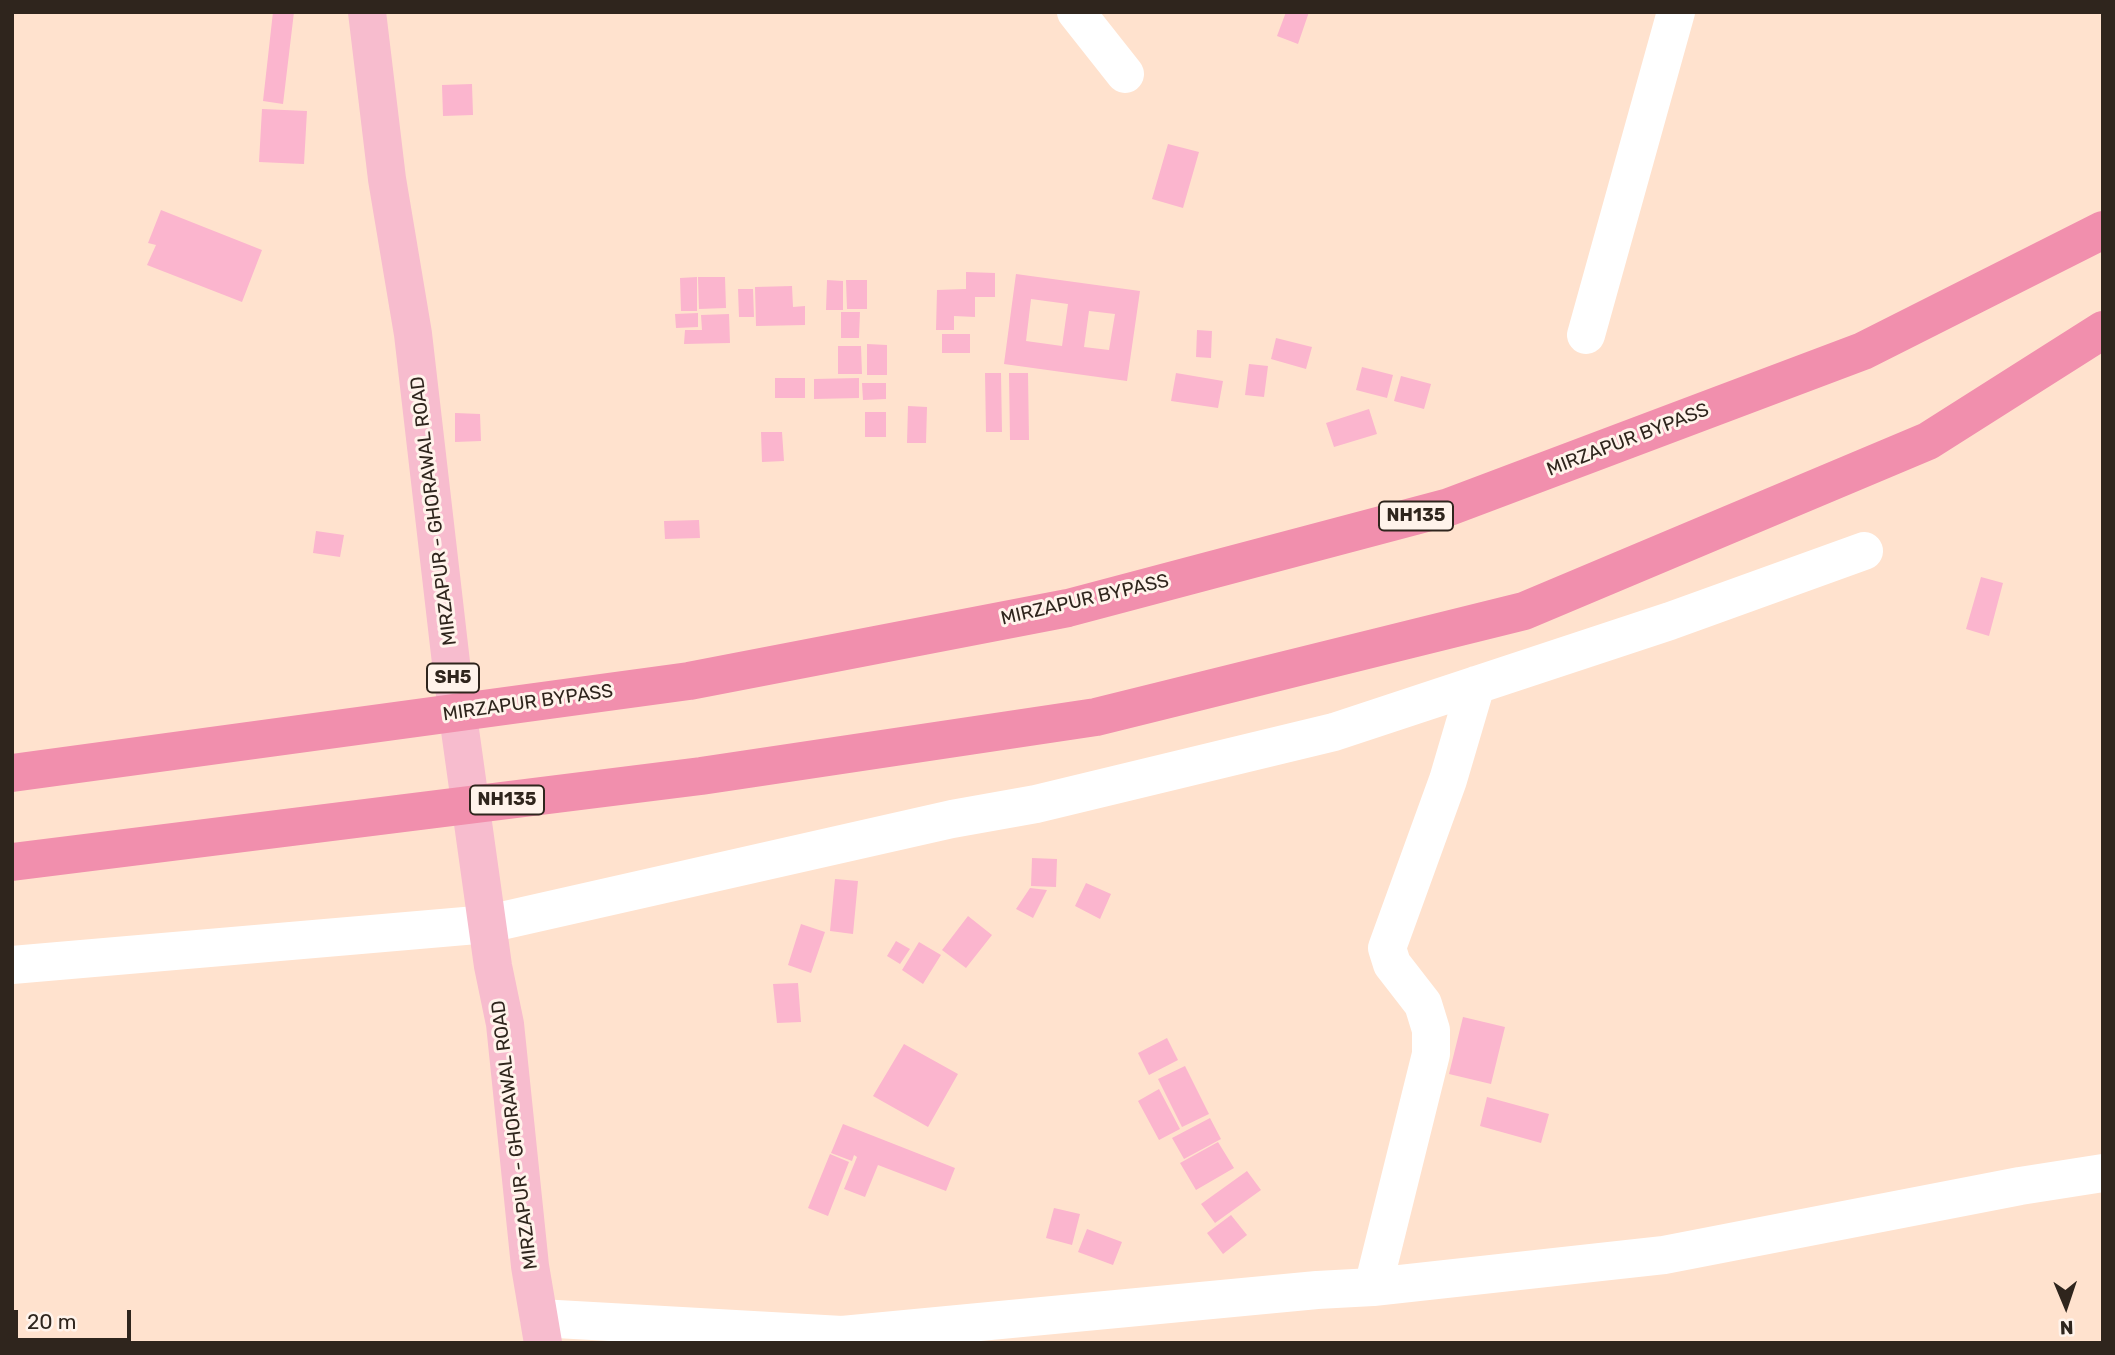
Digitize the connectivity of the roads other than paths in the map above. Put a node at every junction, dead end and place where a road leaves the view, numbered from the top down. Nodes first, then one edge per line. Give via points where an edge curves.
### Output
1 (367, 12) edge
2 (1076, 12) edge
3 (1676, 12) edge
4 (1125, 74) dead end
5 (2103, 230) edge
6 (2103, 330) edge
7 (1586, 335) dead end
8 (1864, 551) dead end
9 (1476, 685) junction
10 (12, 773) edge
11 (12, 862) edge
12 (488, 924) junction
13 (12, 965) edge
14 (2103, 1173) edge
15 (1373, 1287) junction
16 (541, 1330) edge

1 - 12 main road, MIRZAPUR - GHORAWAL ROAD / SH5
2 - 4 street
3 - 7 street
5 - 10 highway, MIRZAPUR BYPASS / NH135 via 1863,351 1449,507 1068,608 689,681
6 - 11 highway, NH135 via 1927,441 1524,611 1096,717 701,776
8 - 9 street
9 - 12 street via 1334,732 1252,752
9 - 15 street via 1448,780 1387,948 1392,964 1423,1004 1431,1030 1430,1054
12 - 13 street
12 - 16 main road, MIRZAPUR - GHORAWAL ROAD / SH5 via 505,1024
14 - 15 street via 1664,1255
15 - 16 street via 842,1335

